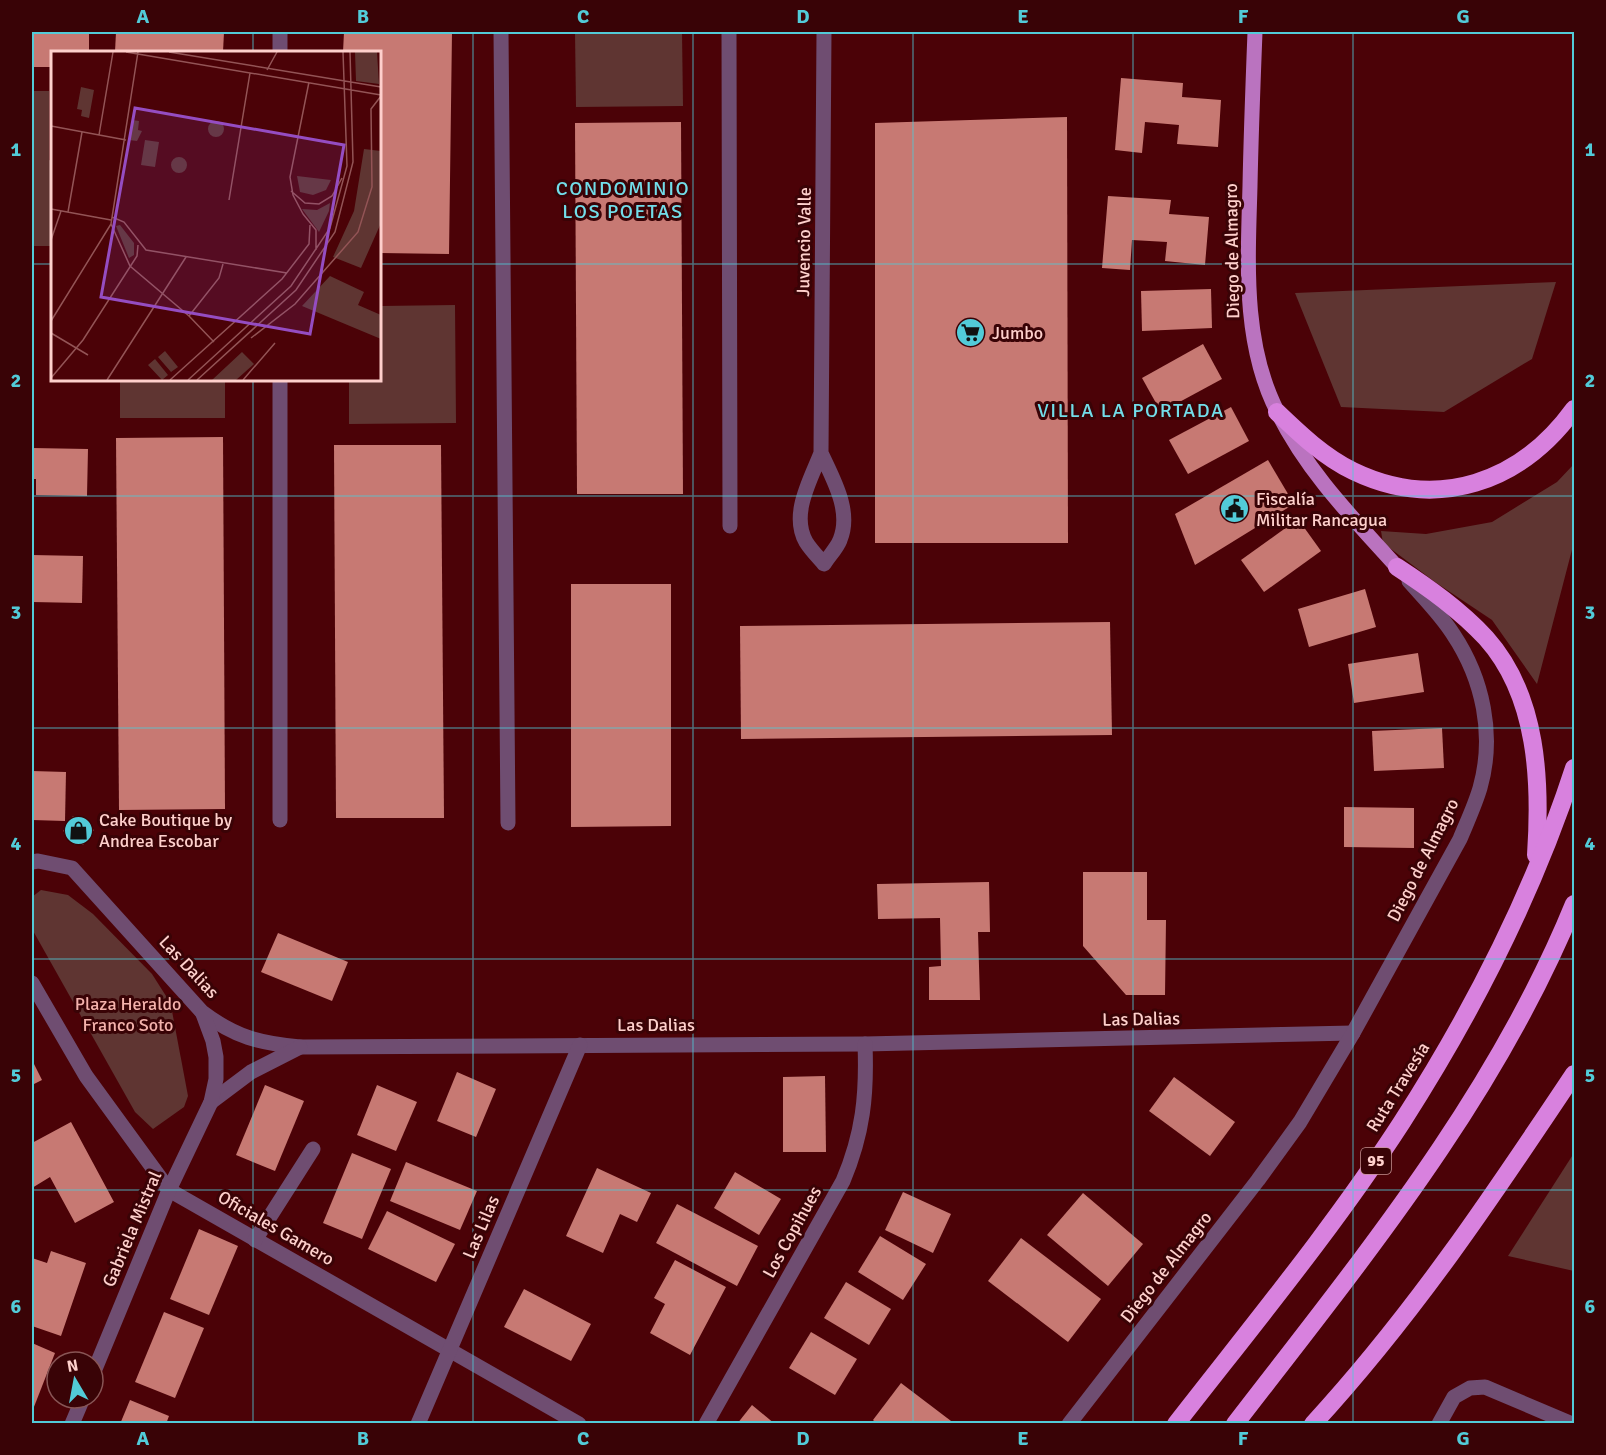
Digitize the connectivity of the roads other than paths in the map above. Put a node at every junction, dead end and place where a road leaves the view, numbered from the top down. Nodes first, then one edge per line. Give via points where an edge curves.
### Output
1 (280, 32) edge
2 (501, 32) edge
3 (729, 32) edge
4 (824, 32) edge
5 (1255, 32) edge
6 (280, 51) edge
7 (280, 381) edge
8 (1575, 409) edge
9 (1277, 412) junction
10 (821, 453) junction
11 (730, 526) dead end
12 (1397, 567) junction
13 (1575, 768) edge
14 (280, 820) dead end
15 (508, 823) dead end
16 (32, 861) edge
17 (1535, 872) junction
18 (1575, 904) edge
19 (32, 983) edge
20 (202, 1012) junction
21 (1353, 1033) junction
22 (865, 1044) junction
23 (580, 1045) junction
24 (300, 1047) junction
25 (1575, 1074) edge
26 (211, 1102) junction
27 (313, 1149) dead end
28 (169, 1190) junction
29 (255, 1240) junction
30 (103, 1350) edge
31 (450, 1350) junction
32 (78, 1410) edge
33 (72, 1424) edge
34 (418, 1424) edge
35 (579, 1424) edge
36 (706, 1424) edge
37 (1069, 1424) edge
38 (1176, 1424) edge
39 (1235, 1424) edge
40 (1313, 1424) edge
41 (1439, 1424) edge
42 (1572, 1424) edge

1 - 6 street
2 - 15 street
3 - 11 street
4 - 10 street, Juvencio Valle
5 - 9 main road, Diego de Almagro via 1250,304 1261,366
7 - 14 street
8 - 9 highway via 1544,445 1500,475 1477,484 1435,489 1392,485 1354,472 1319,450
9 - 12 main road, Diego de Almagro via 1329,493
10 - 10 street, Juvencio Valle via 801,502 806,542 824,564 840,541 844,526 841,498
12 - 17 highway via 1434,592 1488,640 1519,692 1536,772
12 - 21 street, Diego de Almagro via 1452,632 1465,654 1482,700 1485,766 1460,839
13 - 17 highway, Ruta Travesía / 95
16 - 20 street, Las Dalias via 72,868
17 - 38 highway, Ruta Travesía / 95 via 1462,1023 1401,1123 1283,1287
18 - 39 highway, 95 via 1516,1026 1445,1144
19 - 28 street, Oficiales Gamero via 87,1076
20 - 24 street, Las Dalias via 224,1028 255,1040
20 - 26 street, Gabriela Mistral via 216,1057
21 - 22 street, Las Dalias
21 - 37 street, Diego de Almagro via 1312,1104 1272,1161
22 - 23 street, Las Dalias
22 - 36 street, Los Copihues via 865,1107 860,1136 843,1181
23 - 24 street, Las Dalias
23 - 31 street, Las Lilas
24 - 26 street, Gabriela Mistral via 251,1072
25 - 40 highway via 1453,1254
26 - 28 street, Gabriela Mistral
27 - 29 street
28 - 29 street, Oficiales Gamero
28 - 30 street, Gabriela Mistral
29 - 31 street, Oficiales Gamero
31 - 34 street, Las Lilas
31 - 35 street, Oficiales Gamero
32 - 33 street
41 - 42 street via 1454,1397 1470,1388 1485,1387

